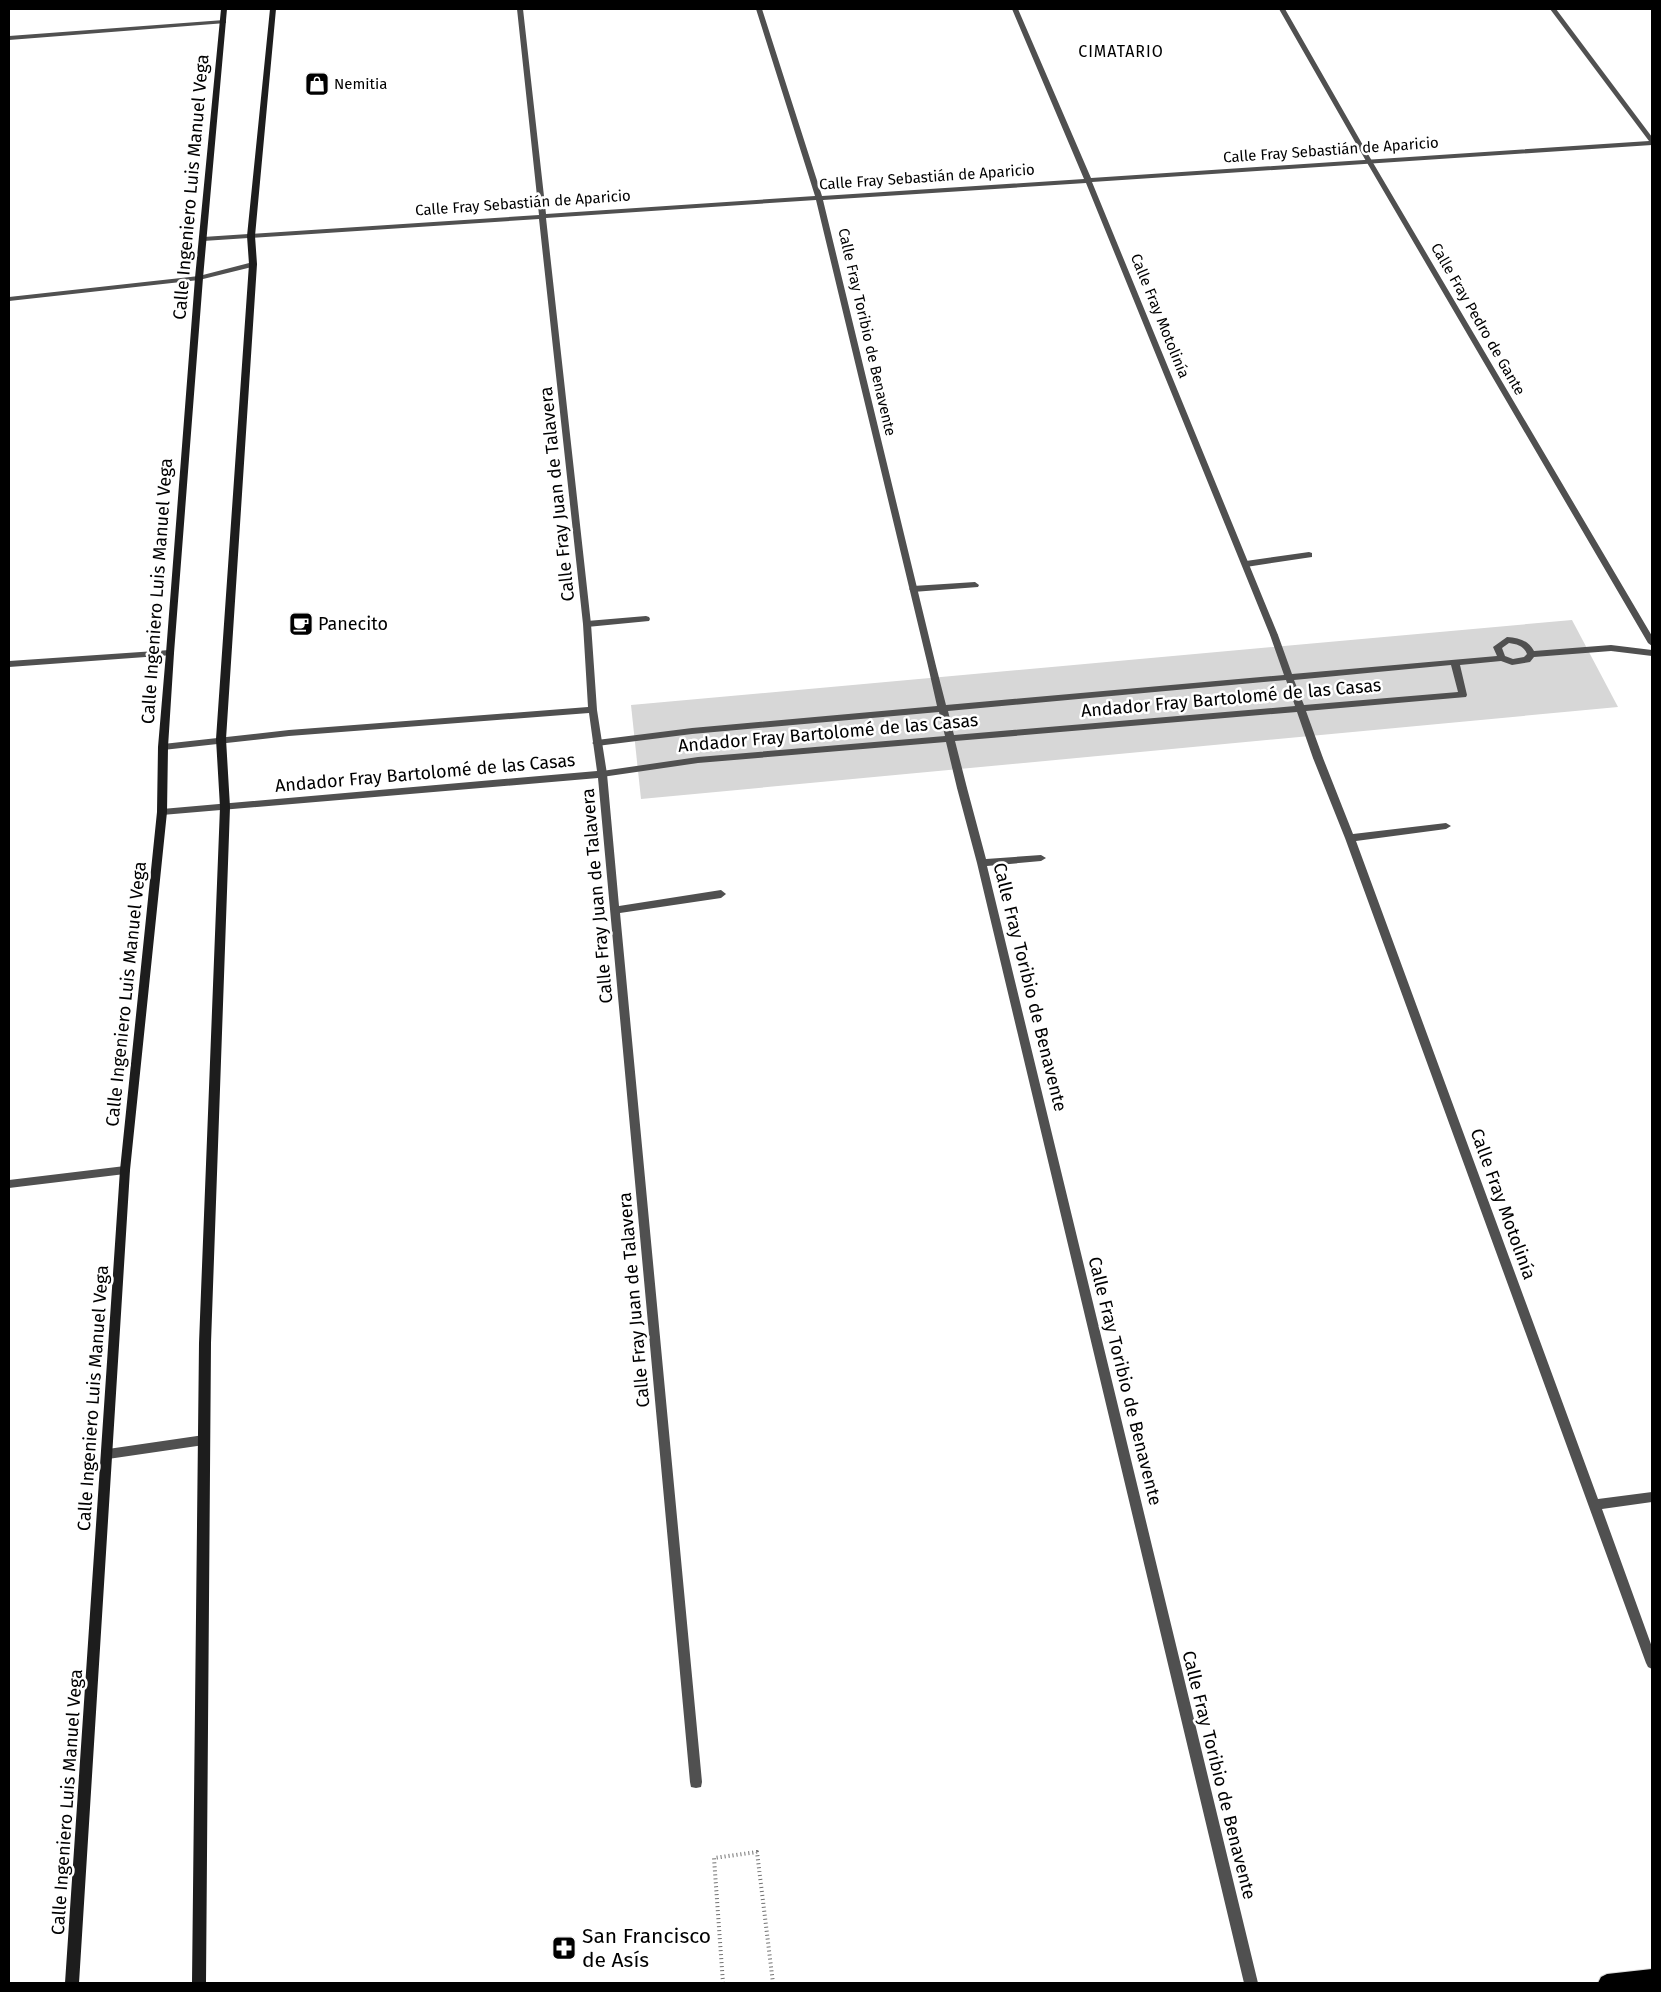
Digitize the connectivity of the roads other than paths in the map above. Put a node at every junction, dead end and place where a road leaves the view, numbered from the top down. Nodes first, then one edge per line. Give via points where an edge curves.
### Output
1 (224, 9) edge
2 (273, 9) edge
3 (520, 9) edge
4 (759, 9) edge
5 (1015, 9) edge
6 (1282, 9) edge
7 (1553, 9) edge
8 (224, 22) junction
9 (9, 38) edge
10 (1652, 142) edge
11 (1369, 161) junction
12 (1088, 180) junction
13 (819, 197) junction
14 (543, 215) junction
15 (251, 236) junction
16 (203, 239) junction
17 (252, 264) junction
18 (199, 278) junction
19 (9, 299) edge
20 (1309, 555) dead end
21 (1246, 564) junction
22 (975, 585) dead end
23 (912, 589) junction
24 (646, 619) dead end
25 (587, 624) junction
26 (1652, 643) edge
27 (170, 653) junction
28 (1531, 654) junction
29 (1652, 654) edge
30 (1502, 658) junction
31 (1455, 662) junction
32 (9, 664) edge
33 (1290, 677) junction
34 (942, 708) junction
35 (1301, 708) junction
36 (594, 710) junction
37 (221, 739) junction
38 (950, 739) junction
39 (597, 743) junction
40 (163, 747) junction
41 (602, 774) junction
42 (225, 807) junction
43 (162, 812) junction
44 (1446, 826) dead end
45 (1350, 838) junction
46 (1041, 858) dead end
47 (982, 863) junction
48 (721, 894) dead end
49 (614, 910) junction
50 (125, 1170) junction
51 (9, 1184) edge
52 (204, 1440) junction
53 (108, 1454) junction
54 (1652, 1497) edge
55 (1595, 1505) junction
56 (1652, 1663) edge
57 (696, 1782) dead end
58 (1652, 1978) edge
59 (72, 1983) edge
60 (199, 1983) edge
61 (1252, 1983) edge
62 (1607, 1983) edge

1 - 8 main road, Calle Ingeniero Luis Manuel Vega
2 - 15 main road
3 - 14 street, Calle Fray Juan de Talavera
4 - 13 street, Calle Fray Toribio de Benavente
5 - 12 street, Calle Fray Motolinía
6 - 11 street, Calle Fray Pedro de Gante
7 - 10 street
8 - 9 street
8 - 16 main road, Calle Ingeniero Luis Manuel Vega
10 - 11 street, Calle Fray Sebastián de Aparicio
11 - 12 street, Calle Fray Sebastián de Aparicio
11 - 26 street, Calle Fray Pedro de Gante
12 - 13 street, Calle Fray Sebastián de Aparicio
12 - 21 street, Calle Fray Motolinía
13 - 14 street, Calle Fray Sebastián de Aparicio
13 - 23 street, Calle Fray Toribio de Benavente
14 - 15 street, Calle Fray Sebastián de Aparicio
14 - 25 street, Calle Fray Juan de Talavera
15 - 16 street, Calle Fray Sebastián de Aparicio
15 - 17 main road
16 - 18 main road, Calle Ingeniero Luis Manuel Vega
17 - 18 street
17 - 37 main road
18 - 19 street
18 - 27 main road, Calle Ingeniero Luis Manuel Vega
20 - 21 street
21 - 33 street, Calle Fray Motolinía
22 - 23 street
23 - 34 street, Calle Fray Toribio de Benavente
24 - 25 street
25 - 36 street, Calle Fray Juan de Talavera
27 - 32 street
27 - 40 main road, Calle Ingeniero Luis Manuel Vega
28 - 29 street, Andador Fray Bartolomé de las Casas via 1611,648
28 - 30 street, Andador Fray Bartolomé de las Casas via 1527,660 1518,663
28 - 30 street via 1524,644 1507,640 1497,647
30 - 31 street, Andador Fray Bartolomé de las Casas
31 - 33 street, Andador Fray Bartolomé de las Casas
31 - 35 street, Andador Fray Bartolomé de las Casas via 1463,695
33 - 34 street, Andador Fray Bartolomé de las Casas
33 - 35 street, Calle Fray Motolinía
34 - 38 street, Calle Fray Toribio de Benavente
34 - 39 street, Andador Fray Bartolomé de las Casas
35 - 38 street, Andador Fray Bartolomé de las Casas
35 - 45 street, Calle Fray Motolinía
36 - 37 street
36 - 39 street, Calle Fray Juan de Talavera
37 - 40 street
37 - 42 main road
38 - 41 street, Andador Fray Bartolomé de las Casas via 698,760
38 - 47 street, Calle Fray Toribio de Benavente
39 - 41 street, Calle Fray Juan de Talavera
40 - 43 main road, Calle Ingeniero Luis Manuel Vega
41 - 42 street, Andador Fray Bartolomé de las Casas
41 - 49 street, Calle Fray Juan de Talavera
42 - 43 street, Andador Fray Bartolomé de las Casas
42 - 52 main road
43 - 50 main road, Calle Ingeniero Luis Manuel Vega
44 - 45 street
45 - 55 street, Calle Fray Motolinía
46 - 47 street
47 - 61 street, Calle Fray Toribio de Benavente
48 - 49 street
49 - 57 street, Calle Fray Juan de Talavera
50 - 51 street
50 - 53 main road, Calle Ingeniero Luis Manuel Vega
52 - 53 street
52 - 60 main road
53 - 59 main road, Calle Ingeniero Luis Manuel Vega
54 - 55 street
55 - 56 street, Calle Fray Motolinía
58 - 62 main road

